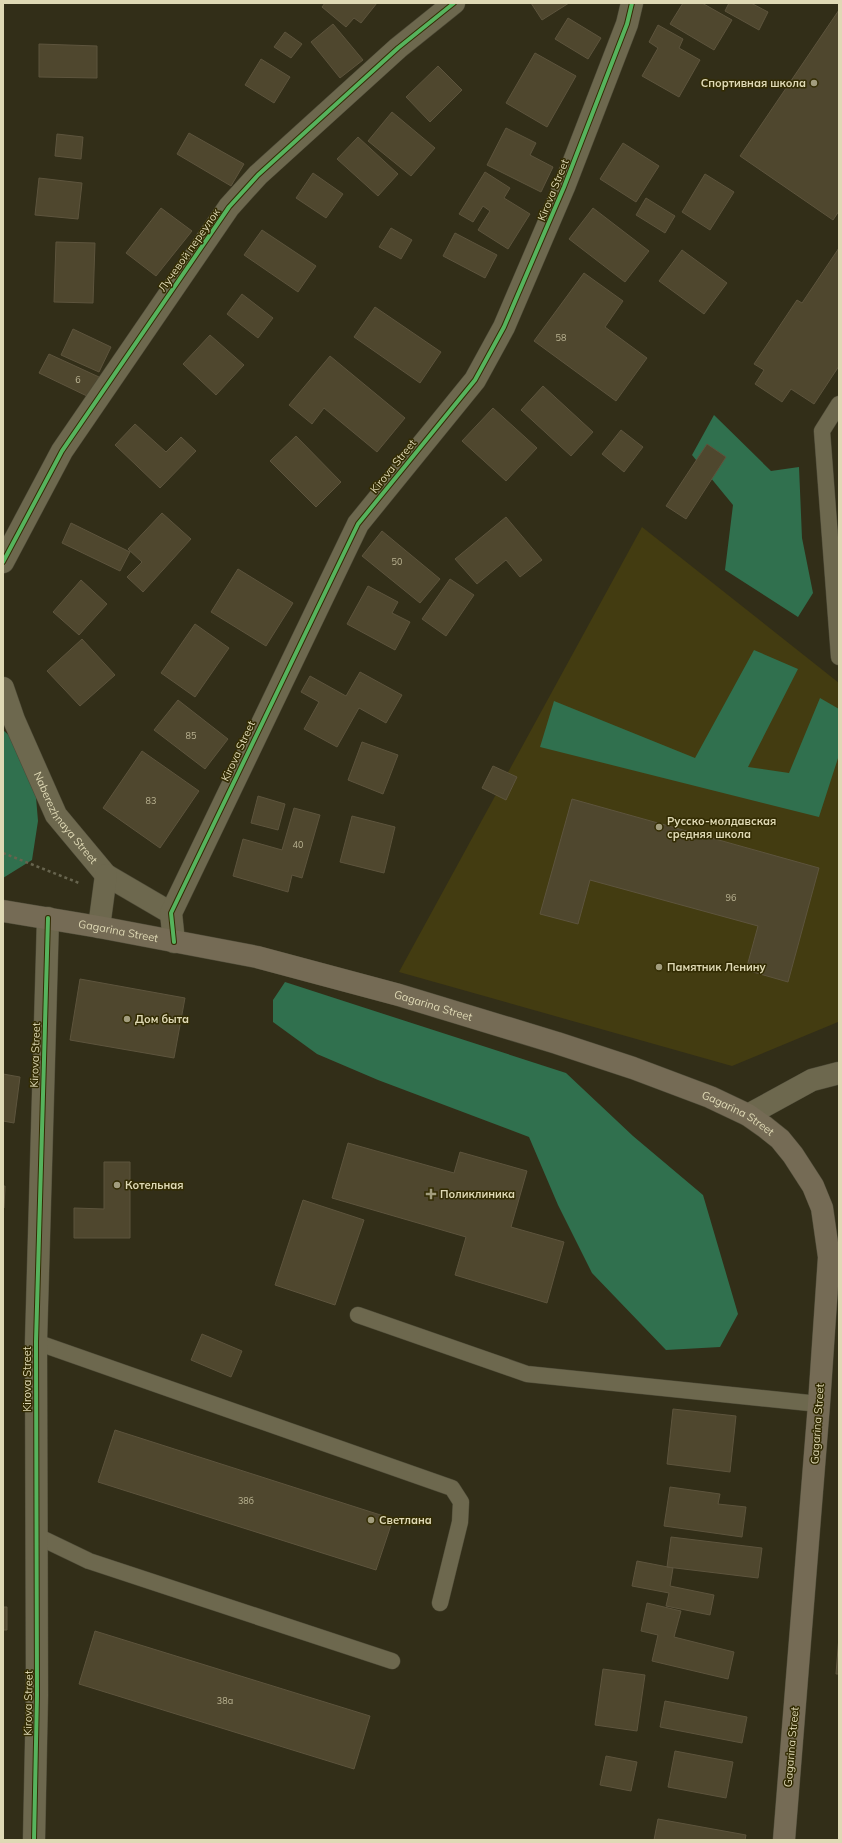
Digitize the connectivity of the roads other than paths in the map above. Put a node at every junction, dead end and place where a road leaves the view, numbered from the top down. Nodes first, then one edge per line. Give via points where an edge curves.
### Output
1 (454, 3) edge
2 (632, 3) edge
3 (839, 404) edge
4 (3, 562) edge
5 (839, 658) edge
6 (3, 688) edge
7 (104, 884) junction
8 (3, 911) edge
9 (171, 913) junction
10 (48, 918) junction
11 (99, 927) junction
12 (174, 942) junction
13 (839, 1073) edge
14 (748, 1115) junction
15 (358, 1314) dead end
16 (36, 1342) junction
17 (819, 1404) junction
18 (37, 1536) junction
19 (440, 1603) dead end
20 (392, 1661) dead end
21 (34, 1840) edge
22 (784, 1840) edge

1 - 4 street, Лучевой переулок via 398,48 258,176 229,207 62,451
2 - 9 street, Kirova Street via 627,24 564,187 504,327 475,380 358,524
3 - 5 lane via 822,431
6 - 7 street, Naberezhnaya Street via 14,720 56,815
7 - 9 street, Naberezhnaya Street
7 - 11 street
8 - 10 main road, Gagarina Street
9 - 12 street
10 - 11 main road, Gagarina Street
10 - 16 street, Kirova Street
11 - 12 main road, Gagarina Street
12 - 14 main road, Gagarina Street via 257,957 399,995 633,1068 710,1097
13 - 14 street via 812,1080
14 - 17 main road, Gagarina Street via 780,1139 793,1155 813,1186 822,1208 828,1257
15 - 17 lane via 527,1374
16 - 18 street, Kirova Street
16 - 19 lane via 452,1488 461,1502 460,1522
17 - 22 main road, Gagarina Street
18 - 20 lane via 89,1561
18 - 21 street, Kirova Street

